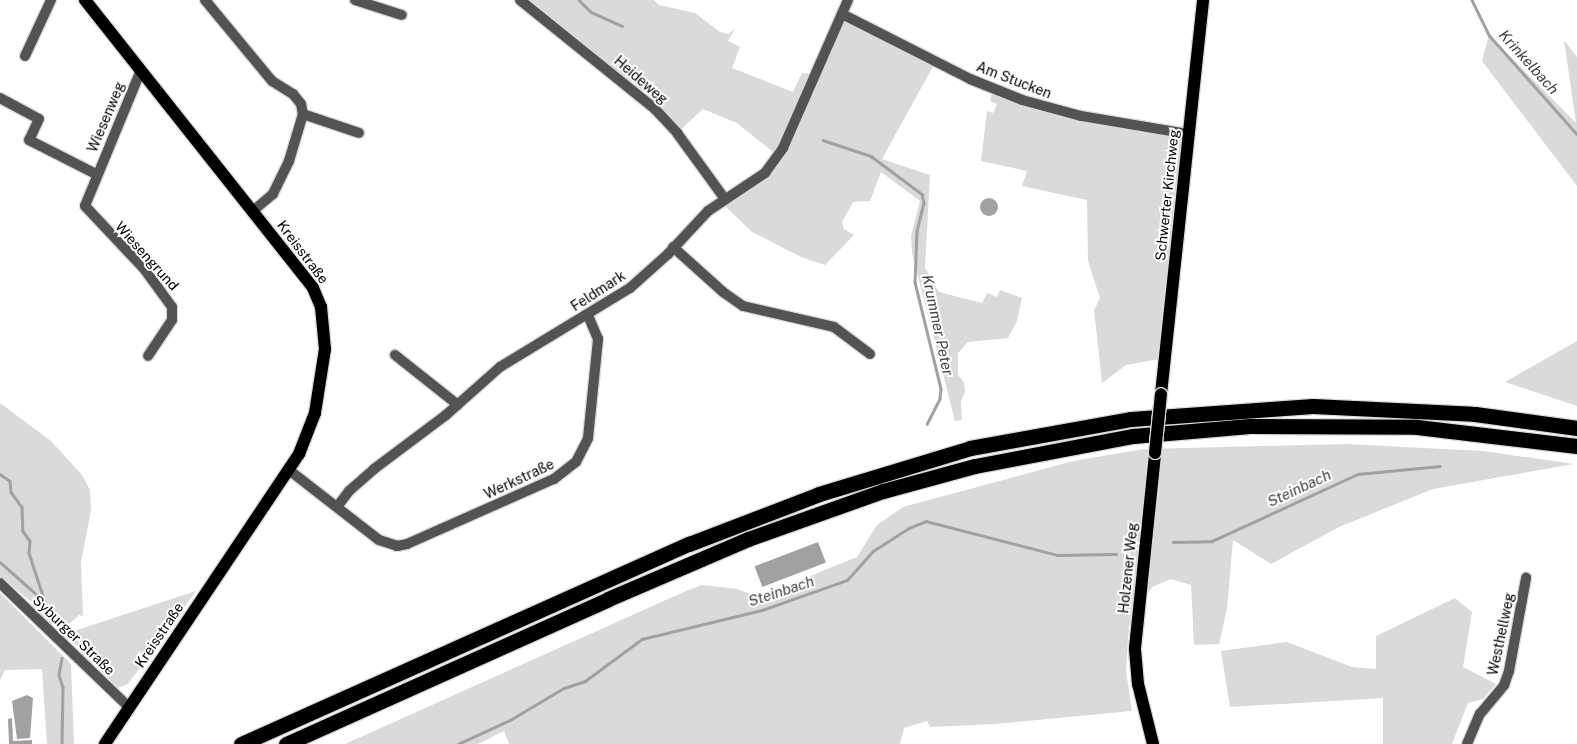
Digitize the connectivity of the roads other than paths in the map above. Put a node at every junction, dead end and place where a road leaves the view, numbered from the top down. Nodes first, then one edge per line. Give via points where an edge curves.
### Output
1 (51, 0) edge
2 (85, 0) edge
3 (205, 0) edge
4 (355, 0) edge
5 (520, 0) edge
6 (848, 0) edge
7 (1203, 0) edge
8 (842, 14) junction
9 (402, 15) dead end
10 (25, 56) dead end
11 (141, 70) junction
12 (0, 98) edge
13 (303, 114) junction
14 (359, 133) dead end
15 (1189, 134) junction
16 (96, 174) junction
17 (725, 199) junction
18 (253, 211) junction
19 (674, 248) junction
20 (588, 316) junction
21 (870, 354) dead end
22 (395, 355) dead end
23 (148, 356) dead end
24 (1161, 394) joint
25 (458, 405) junction
26 (1577, 428) edge
27 (1577, 446) edge
28 (289, 470) junction
29 (336, 507) junction
30 (1526, 578) dead end
31 (0, 583) edge
32 (129, 707) junction
33 (106, 744) edge
34 (241, 744) edge
35 (286, 744) edge
36 (1153, 744) edge
37 (1467, 744) edge

1 - 10 street
2 - 11 main road, Kreisstraße
3 - 13 street via 272,81 298,97
4 - 9 street
5 - 17 street, Heideweg via 655,109 677,133
6 - 8 street, Feldmark
7 - 15 main road, Schwerter Kirchweg
8 - 15 street, Am Stucken via 970,79 1022,100 1081,116
8 - 17 street, Feldmark via 781,152 765,173
11 - 16 street, Wiesenweg
11 - 18 main road, Kreisstraße
12 - 16 street via 39,119 29,140
13 - 14 street
13 - 18 street via 282,177 273,194
15 - 24 main road, Schwerter Kirchweg
16 - 23 street, Wiesengrund via 86,200 87,211 145,270 172,308 172,320
17 - 19 street, Feldmark via 692,225
18 - 28 main road, Kreisstraße via 314,288 323,320 325,350 315,413 306,439
19 - 20 street, Feldmark via 630,288
19 - 21 street via 743,306 834,327
20 - 25 street, Feldmark via 514,357
20 - 29 street, Werkstraße via 598,339 588,438 584,452 564,474 408,544 388,544 379,540
22 - 25 street
24 - 36 main road, Holzener Weg, bridge via 1135,648 1138,684
25 - 29 street, Feldmark via 374,469
26 - 34 highway via 1436,410 1303,406 1131,418 970,448 827,491 706,537
27 - 35 highway via 1417,427 1269,425 1133,436 976,466 883,491 748,539 608,598
28 - 29 street
28 - 32 main road, Kreisstraße
30 - 37 street, Westhellweg via 1509,671 1504,685 1480,714
31 - 32 street, Syburger Straße
32 - 33 main road, Kreisstraße

